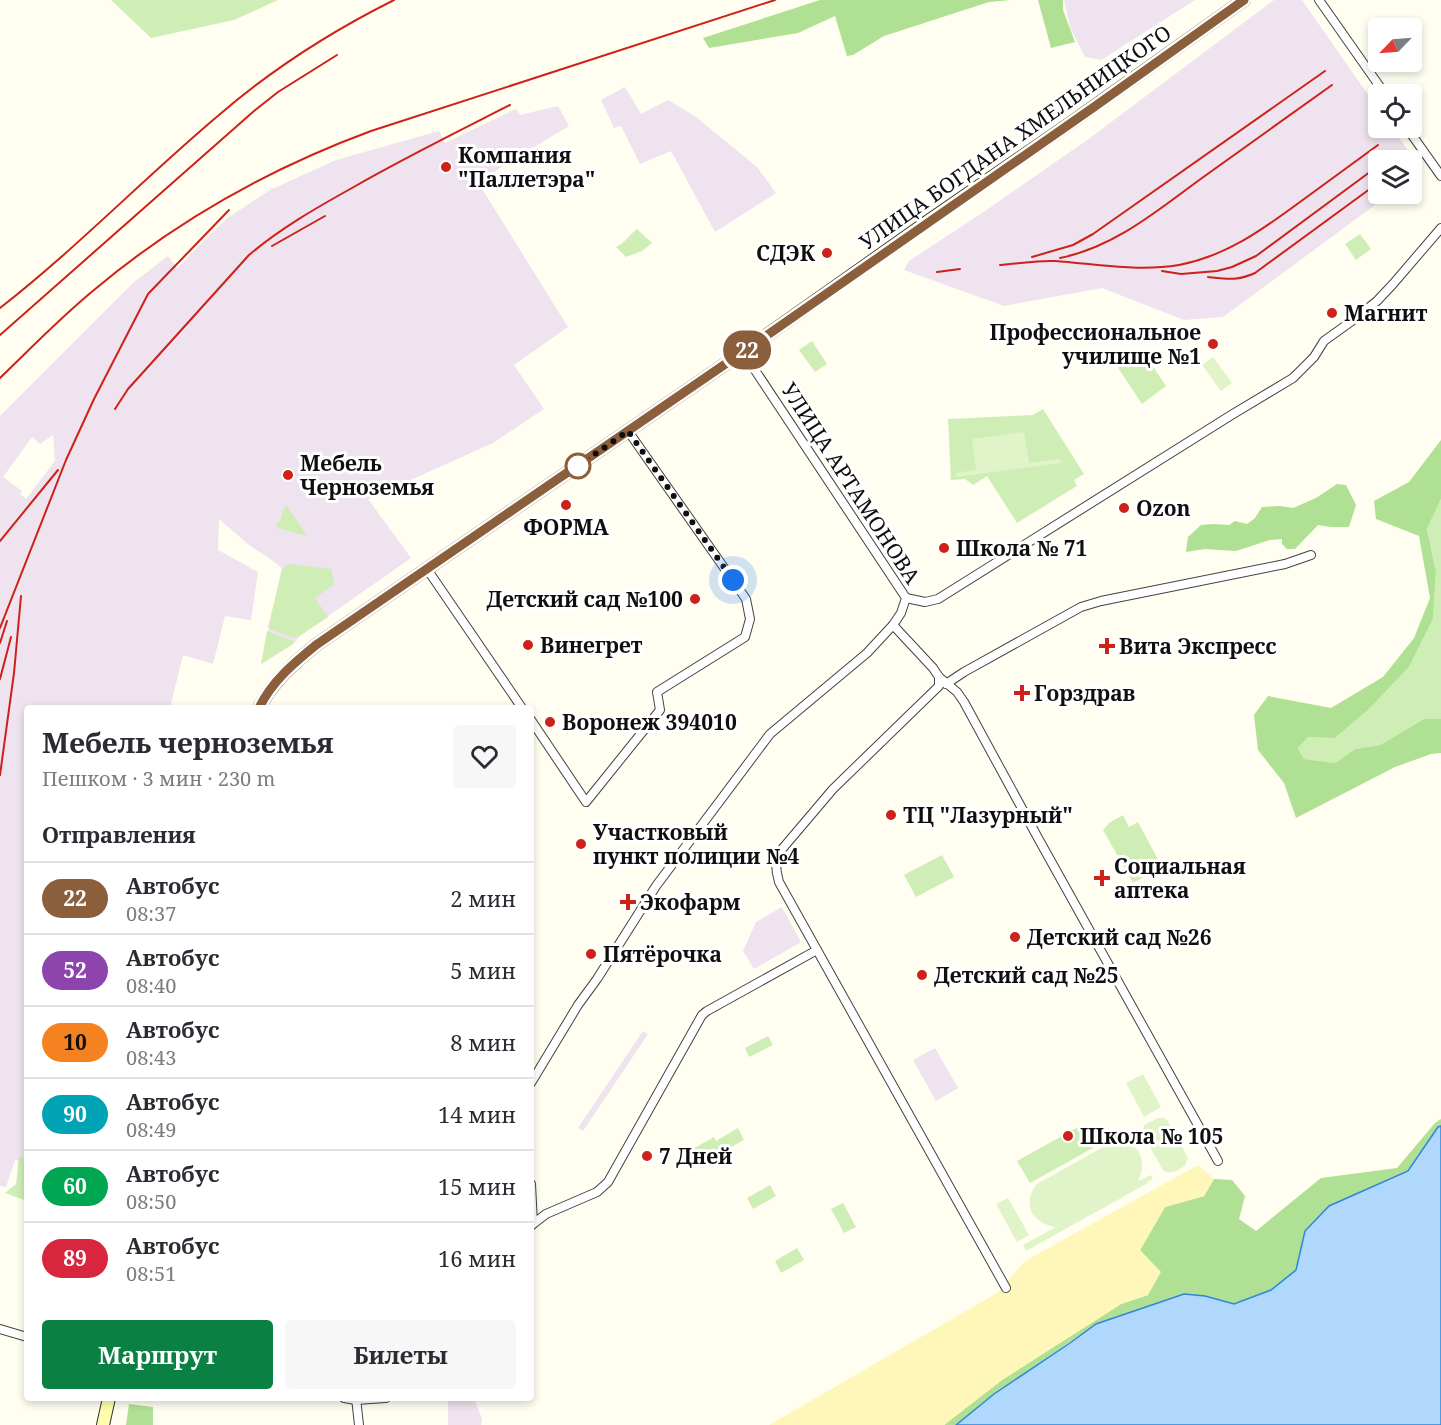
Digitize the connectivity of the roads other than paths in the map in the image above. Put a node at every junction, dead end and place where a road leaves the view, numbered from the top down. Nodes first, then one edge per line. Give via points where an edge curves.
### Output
1 (1244, 0) edge
2 (1319, 0) edge
3 (1377, 84) edge
4 (1414, 138) edge
5 (1441, 176) edge
6 (1441, 228) edge
7 (743, 352) junction
8 (628, 431) junction
9 (1311, 555) dead end
10 (427, 569) junction
11 (906, 598) junction
12 (893, 625) junction
13 (939, 677) junction
14 (946, 684) junction
15 (261, 705) edge
16 (520, 705) edge
17 (534, 724) edge
18 (817, 950) junction
19 (534, 1078) edge
20 (1218, 1161) dead end
21 (534, 1223) edge
22 (1006, 1288) dead end
23 (0, 1329) edge
24 (24, 1336) edge
25 (108, 1401) edge
26 (356, 1401) edge
27 (103, 1425) edge
28 (359, 1425) edge

1 - 7 main road, УЛИЦА БОГДАНА ХМЕЛЬНИЦКОГО
2 - 3 street
4 - 5 street
6 - 11 street via 1377,301 1324,341 1293,378 938,599 925,602
7 - 8 main road, УЛИЦА БОГДАНА ХМЕЛЬНИЦКОГО
7 - 11 street, УЛИЦА АРТАМОНОВА
8 - 10 main road, УЛИЦА БОГДАНА ХМЕЛЬНИЦКОГО
8 - 17 street via 746,599 750,619 745,637 657,692 660,710 586,802
9 - 14 street via 1285,564 1081,607
10 - 15 main road, УЛИЦА БОГДАНА ХМЕЛЬНИЦКОГО via 297,660
10 - 16 street
11 - 12 street, УЛИЦА АРТАМОНОВА
12 - 13 street
12 - 19 street, УЛИЦА АРТАМОНОВА via 770,734 656,886
13 - 14 street
13 - 18 street via 939,686 833,789 777,855 779,882
14 - 20 street via 964,702
18 - 21 street via 706,1011 608,1182 597,1192 546,1214
18 - 22 street
23 - 24 street
25 - 27 main road
26 - 28 street

